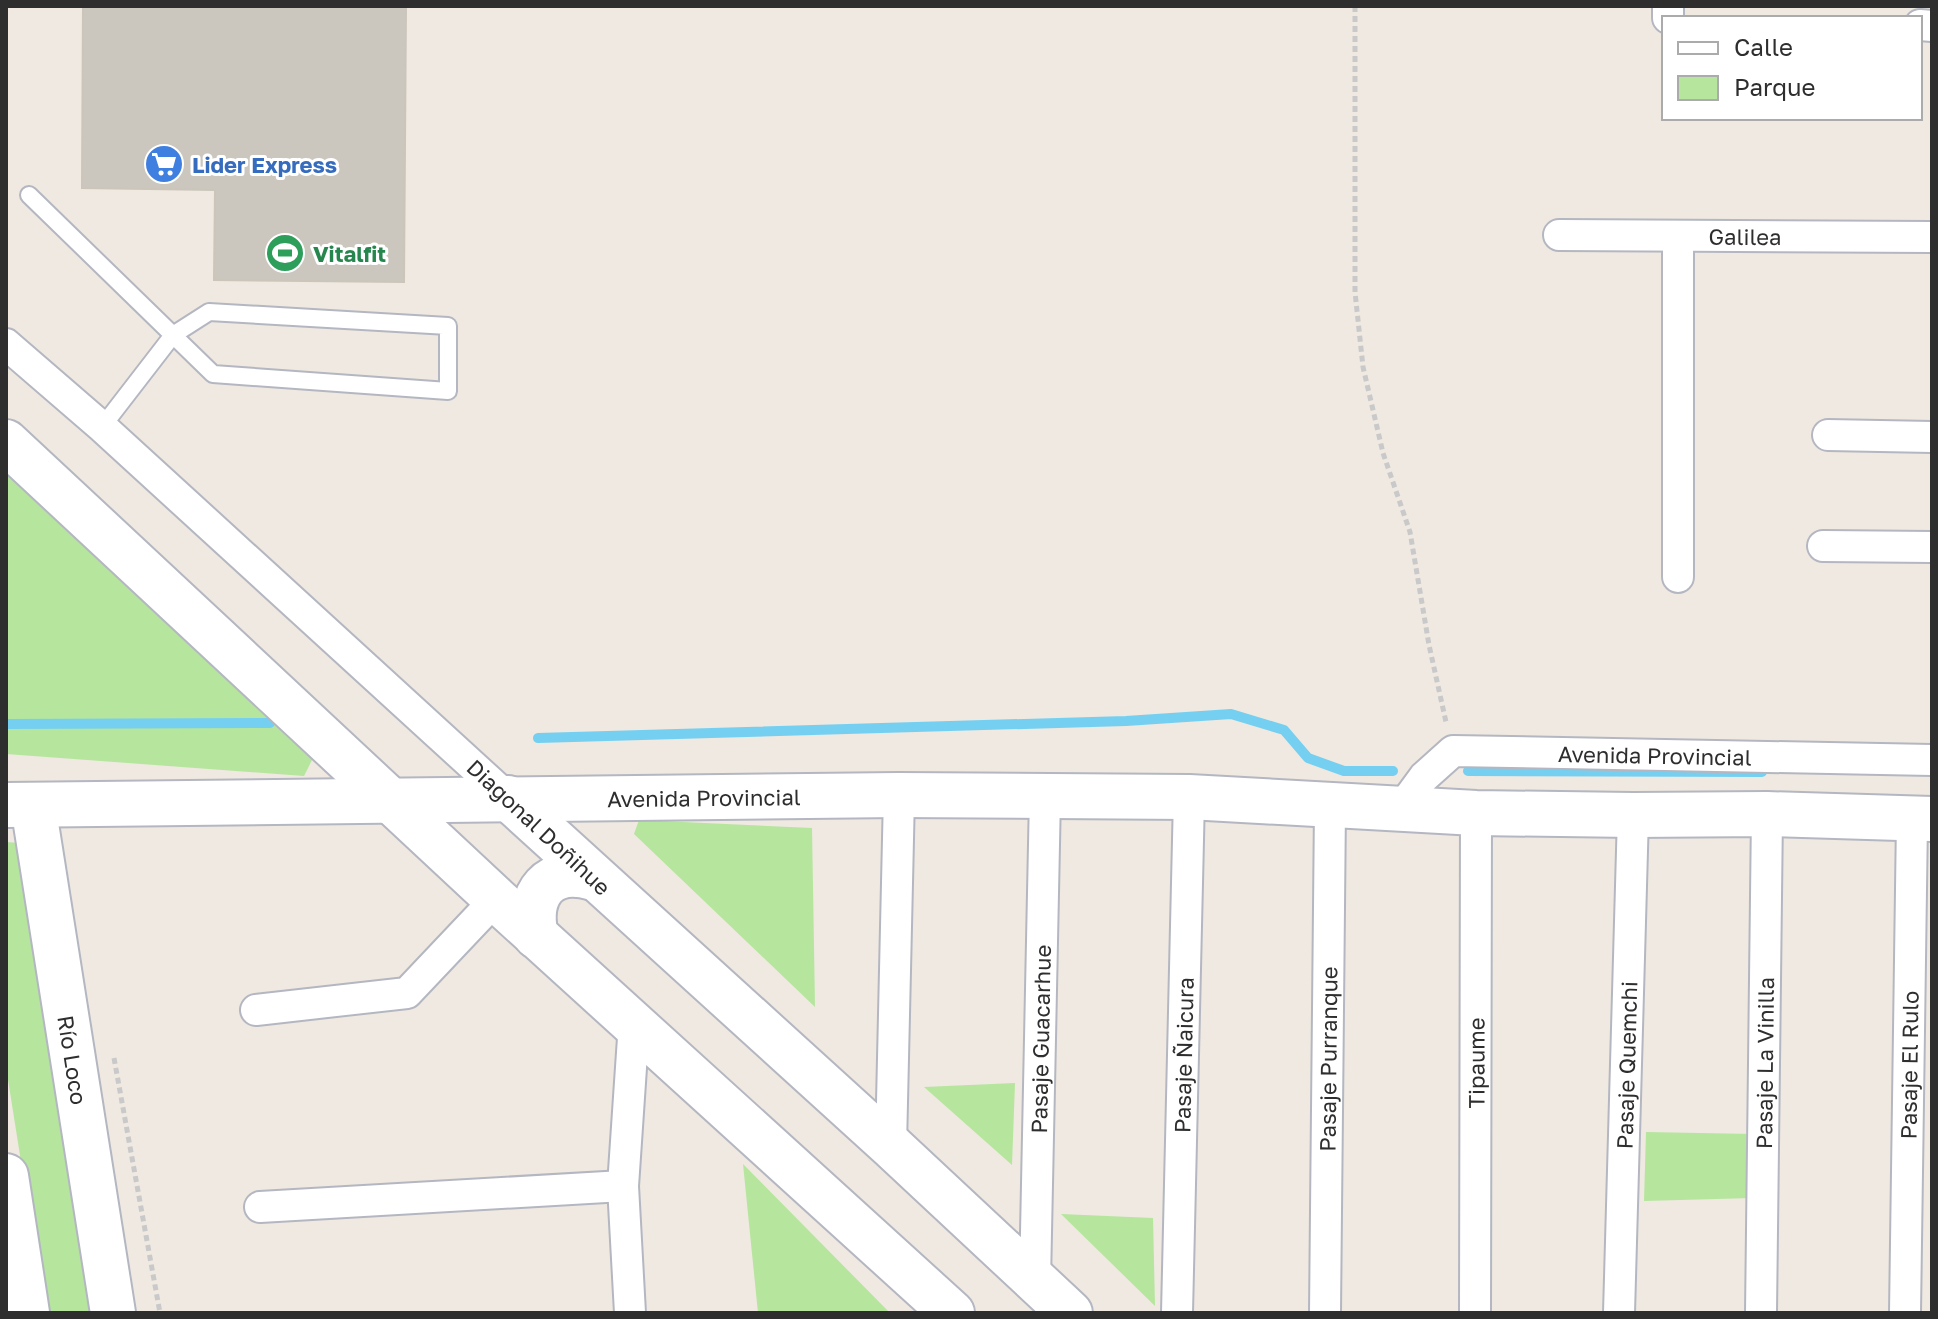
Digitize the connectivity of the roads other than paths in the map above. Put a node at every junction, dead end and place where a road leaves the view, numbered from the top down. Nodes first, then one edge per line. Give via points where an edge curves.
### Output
1 (29, 195) dead end
2 (1559, 235) dead end
3 (1678, 237) junction
4 (1932, 237) edge
5 (173, 335) junction
6 (6, 344) edge
7 (102, 427) junction
8 (1828, 435) dead end
9 (1932, 437) edge
10 (6, 442) edge
11 (1823, 546) dead end
12 (1932, 547) edge
13 (1678, 577) dead end
14 (1932, 760) edge
15 (899, 795) junction
16 (1045, 796) junction
17 (609, 797) junction
18 (1189, 797) junction
19 (508, 798) junction
20 (392, 801) junction
21 (20, 805) edge
22 (1330, 806) junction
23 (1402, 807) junction
24 (1476, 813) junction
25 (1767, 814) junction
26 (1633, 815) junction
27 (1922, 819) edge
28 (583, 868) junction
29 (496, 899) junction
30 (536, 936) junction
31 (256, 1010) dead end
32 (634, 1023) junction
33 (891, 1146) junction
34 (6, 1176) edge
35 (623, 1186) junction
36 (260, 1207) dead end
37 (10, 1231) edge
38 (1035, 1281) junction
39 (27, 1313) edge
40 (113, 1313) edge
41 (630, 1313) edge
42 (952, 1313) edge
43 (1070, 1313) edge
44 (1177, 1313) edge
45 (1325, 1313) edge
46 (1475, 1313) edge
47 (1619, 1313) edge
48 (1761, 1313) edge
49 (1905, 1313) edge

1 - 5 lane
2 - 3 street, Galilea
3 - 4 street, Galilea
3 - 13 street
5 - 5 lane via 213,374 448,391 448,326 209,312
5 - 7 lane
6 - 7 street, Diagonal Doñihue
7 - 19 street, Diagonal Doñihue
8 - 9 street
10 - 20 street
11 - 12 street
14 - 23 street, Avenida Provincial via 1453,751
15 - 16 street, Avenida Provincial
15 - 17 street, Avenida Provincial
15 - 33 street
16 - 18 street, Avenida Provincial
16 - 38 street, Pasaje Guacarhue
17 - 19 street, Avenida Provincial
17 - 28 street via 579,830
18 - 22 street, Avenida Provincial
18 - 44 street, Pasaje Ñaicura
19 - 20 street, Avenida Provincial
19 - 28 street, Diagonal Doñihue
20 - 21 street, Avenida Provincial
20 - 29 street
21 - 40 street, Río Loco
22 - 23 street, Avenida Provincial
22 - 45 street, Pasaje Purranque
23 - 24 street, Avenida Provincial
24 - 26 street, Avenida Provincial
24 - 46 street, Tipaume
25 - 26 street, Avenida Provincial
25 - 27 street, Avenida Provincial
25 - 48 street, Pasaje La Vinilla
26 - 47 street, Pasaje Quemchi
27 - 49 street, Pasaje El Rulo
28 - 30 street via 552,879 542,889 532,912
28 - 33 street, Diagonal Doñihue
29 - 30 street
29 - 31 street via 407,993
30 - 32 street
32 - 35 street
32 - 42 street
33 - 38 street, Diagonal Doñihue
34 - 37 street
35 - 36 street
35 - 41 street
37 - 39 street
38 - 43 street, Diagonal Doñihue

